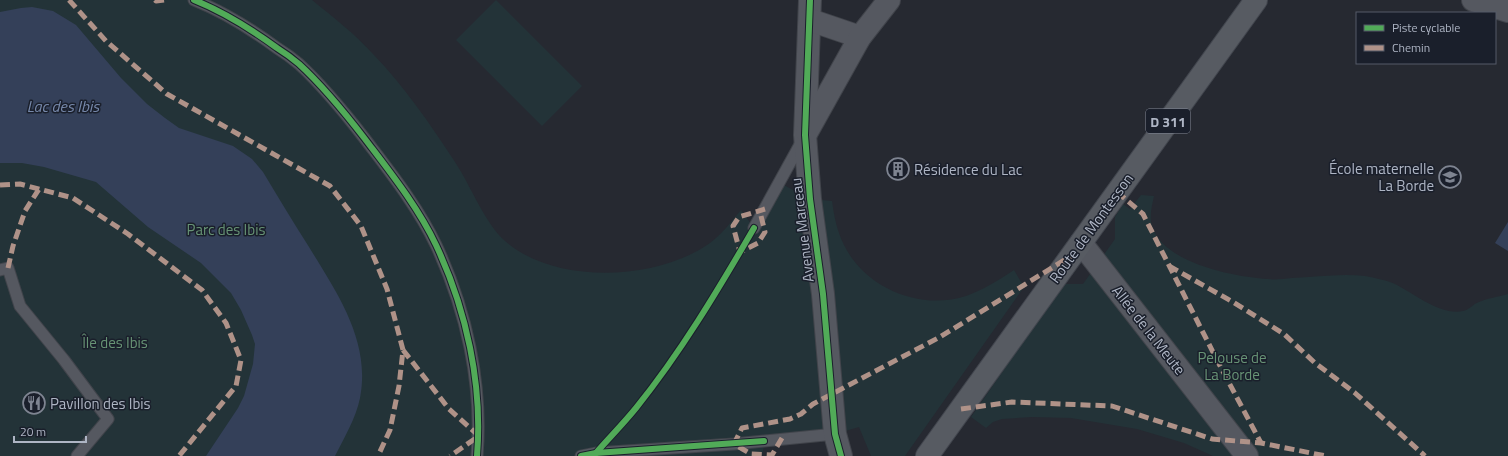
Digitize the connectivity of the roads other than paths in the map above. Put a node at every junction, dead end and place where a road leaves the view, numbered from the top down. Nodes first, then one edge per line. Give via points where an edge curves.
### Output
1 (194, 0) edge
2 (890, 0) edge
3 (1256, 0) edge
4 (1473, 0) edge
5 (810, 10) edge
6 (1508, 11) edge
7 (860, 37) junction
8 (805, 135) junction
9 (754, 228) dead end
10 (1081, 243) junction
11 (0, 270) edge
12 (836, 434) junction
13 (77, 456) edge
14 (477, 456) edge
15 (581, 456) edge
16 (841, 456) edge
17 (927, 456) edge
18 (1247, 456) edge

1 - 14 lane via 234,18 298,63 356,128 415,208 435,244 451,281 463,319 472,359 476,396 479,436
2 - 7 street
3 - 10 main road, Route de Montesson / D 311
4 - 6 street
5 - 7 street
5 - 8 street, Avenue Marceau
7 - 8 street
8 - 9 lane
8 - 12 street, Avenue Marceau
10 - 17 main road, Route de Montesson / D 311
10 - 18 street, Allée de la Meute
11 - 13 lane via 8,268 20,306 108,420
12 - 15 lane
12 - 16 street, Avenue Marceau

